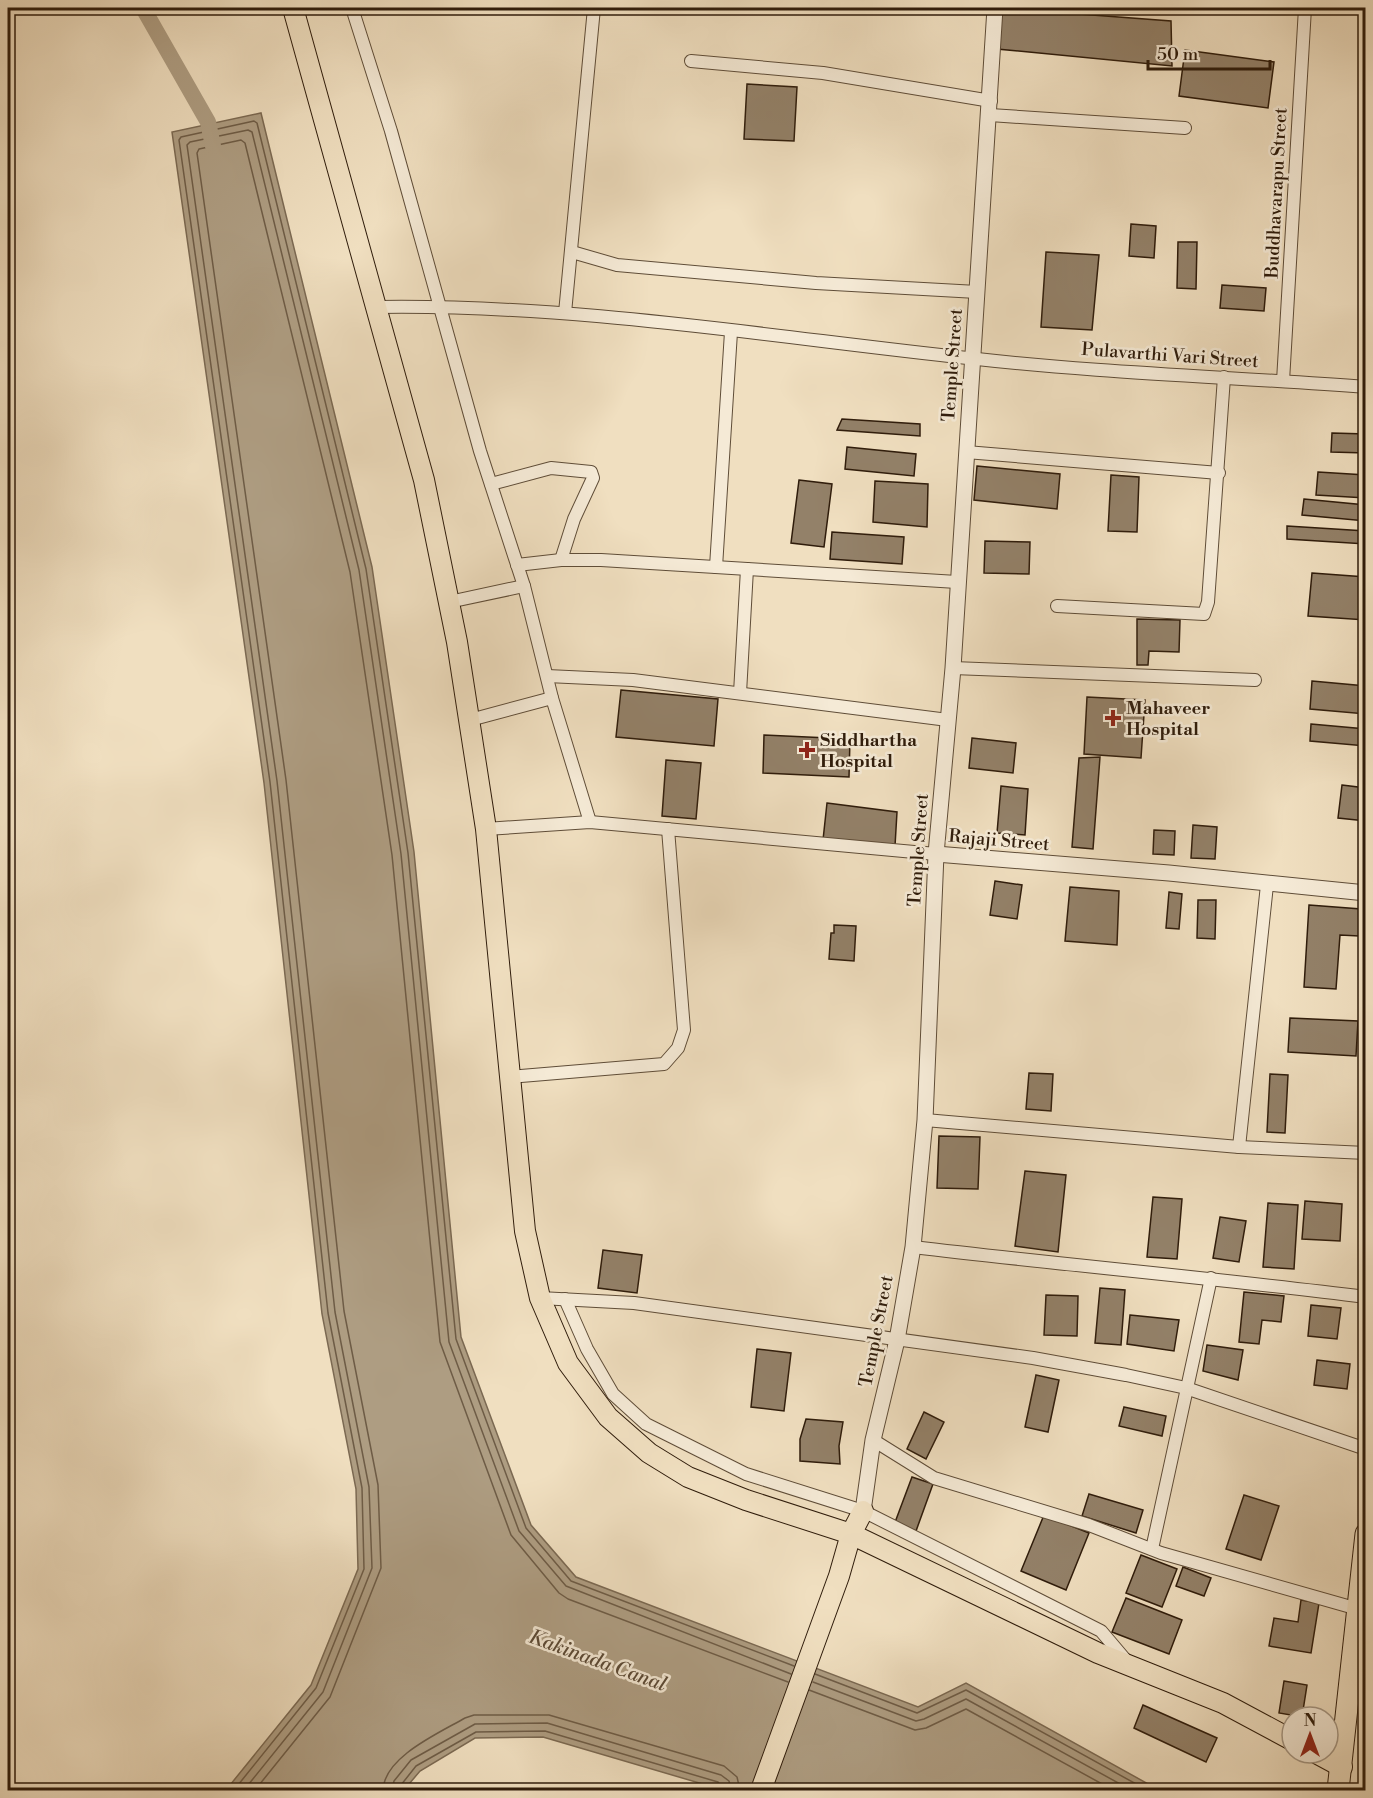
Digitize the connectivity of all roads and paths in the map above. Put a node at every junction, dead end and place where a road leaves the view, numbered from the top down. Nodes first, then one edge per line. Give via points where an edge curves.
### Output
1 (293, 8) edge
2 (352, 8) edge
3 (594, 8) edge
4 (995, 8) edge
5 (1305, 8) edge
6 (692, 61) dead end
7 (991, 108) junction
8 (1185, 128) dead end
9 (572, 252) junction
10 (977, 292) junction
11 (442, 306) junction
12 (377, 307) junction
13 (565, 313) junction
14 (731, 332) junction
15 (972, 359) junction
16 (1224, 376) junction
17 (1283, 381) junction
18 (1365, 387) edge
19 (966, 452) junction
20 (1219, 473) junction
21 (491, 484) junction
22 (561, 560) junction
23 (517, 565) junction
24 (716, 567) junction
25 (747, 568) junction
26 (957, 582) junction
27 (524, 586) junction
28 (449, 602) junction
29 (1057, 606) dead end
30 (953, 668) junction
31 (547, 676) junction
32 (1255, 680) dead end
33 (740, 693) junction
34 (552, 698) junction
35 (470, 720) junction
36 (948, 720) junction
37 (590, 822) junction
38 (486, 829) junction
39 (668, 829) junction
40 (936, 854) junction
41 (1267, 885) junction
42 (1365, 893) edge
43 (509, 1077) junction
44 (925, 1120) junction
45 (1239, 1147) junction
46 (1365, 1153) edge
47 (913, 1247) junction
48 (1211, 1278) junction
49 (1365, 1297) edge
50 (540, 1298) junction
51 (565, 1299) junction
52 (897, 1340) junction
53 (1186, 1388) junction
54 (873, 1440) junction
55 (1365, 1449) edge
56 (863, 1511) junction
57 (851, 1534) junction
58 (1365, 1534) edge
59 (1152, 1549) junction
60 (1358, 1609) junction
61 (1360, 1663) edge
62 (1130, 1665) junction
63 (1280, 1734) edge
64 (1338, 1765) edge
65 (1342, 1767) junction
66 (761, 1791) edge
67 (1338, 1791) edge

1 - 12 main road
2 - 11 street
3 - 9 street
4 - 7 street, Temple Street
5 - 17 street, Buddhavarapu Street
6 - 7 street via 823,73
7 - 8 street
7 - 10 street, Temple Street
9 - 10 street via 617,265 816,283
9 - 13 street
10 - 15 street, Temple Street
11 - 12 street, Pulavarthi Vari Street
11 - 13 street, Pulavarthi Vari Street
11 - 21 street
12 - 28 main road via 424,480
13 - 14 street, Pulavarthi Vari Street
14 - 15 street, Pulavarthi Vari Street
14 - 24 street
15 - 16 street, Pulavarthi Vari Street
15 - 19 street, Temple Street
16 - 17 street, Pulavarthi Vari Street
16 - 20 street
17 - 18 street, Pulavarthi Vari Street
19 - 20 street
19 - 26 street, Temple Street
20 - 29 street via 1204,614
21 - 22 street via 551,468 591,472 593,478
21 - 23 street
22 - 23 street
22 - 24 street
23 - 27 street
24 - 25 street
25 - 26 street
25 - 33 street
26 - 30 street, Temple Street
27 - 28 street
27 - 31 street
28 - 35 main road
30 - 32 street
30 - 36 street, Temple Street
31 - 33 street via 633,680
31 - 34 street
33 - 36 street
34 - 35 street
34 - 37 street
35 - 38 main road
36 - 40 street, Temple Street
37 - 38 street, Rajaji Street
37 - 39 street, Rajaji Street
38 - 43 main road
39 - 40 street, Rajaji Street
39 - 43 street via 684,1030 678,1048 664,1064
40 - 41 street, Rajaji Street
40 - 44 street, Temple Street
41 - 42 street, Rajaji Street
41 - 45 street
43 - 50 main road via 525,1231
44 - 45 street
44 - 47 street, Temple Street
45 - 46 street
47 - 48 street
47 - 52 street, Temple Street
48 - 49 street
48 - 53 street
50 - 51 street
50 - 57 main road via 568,1363 608,1417 649,1453 707,1485
51 - 52 street via 634,1304
51 - 56 street via 613,1394 646,1424 746,1474
52 - 53 street via 1033,1358
52 - 54 street, Temple Street
53 - 55 street
53 - 59 street
54 - 56 street, Temple Street
54 - 59 street via 934,1478 1089,1525
56 - 57 main road
56 - 62 street via 1101,1631
57 - 62 main road
57 - 66 main road
58 - 60 highway
59 - 60 street
60 - 61 highway
61 - 65 highway
62 - 63 main road via 1223,1703
64 - 65 main road
65 - 67 highway

